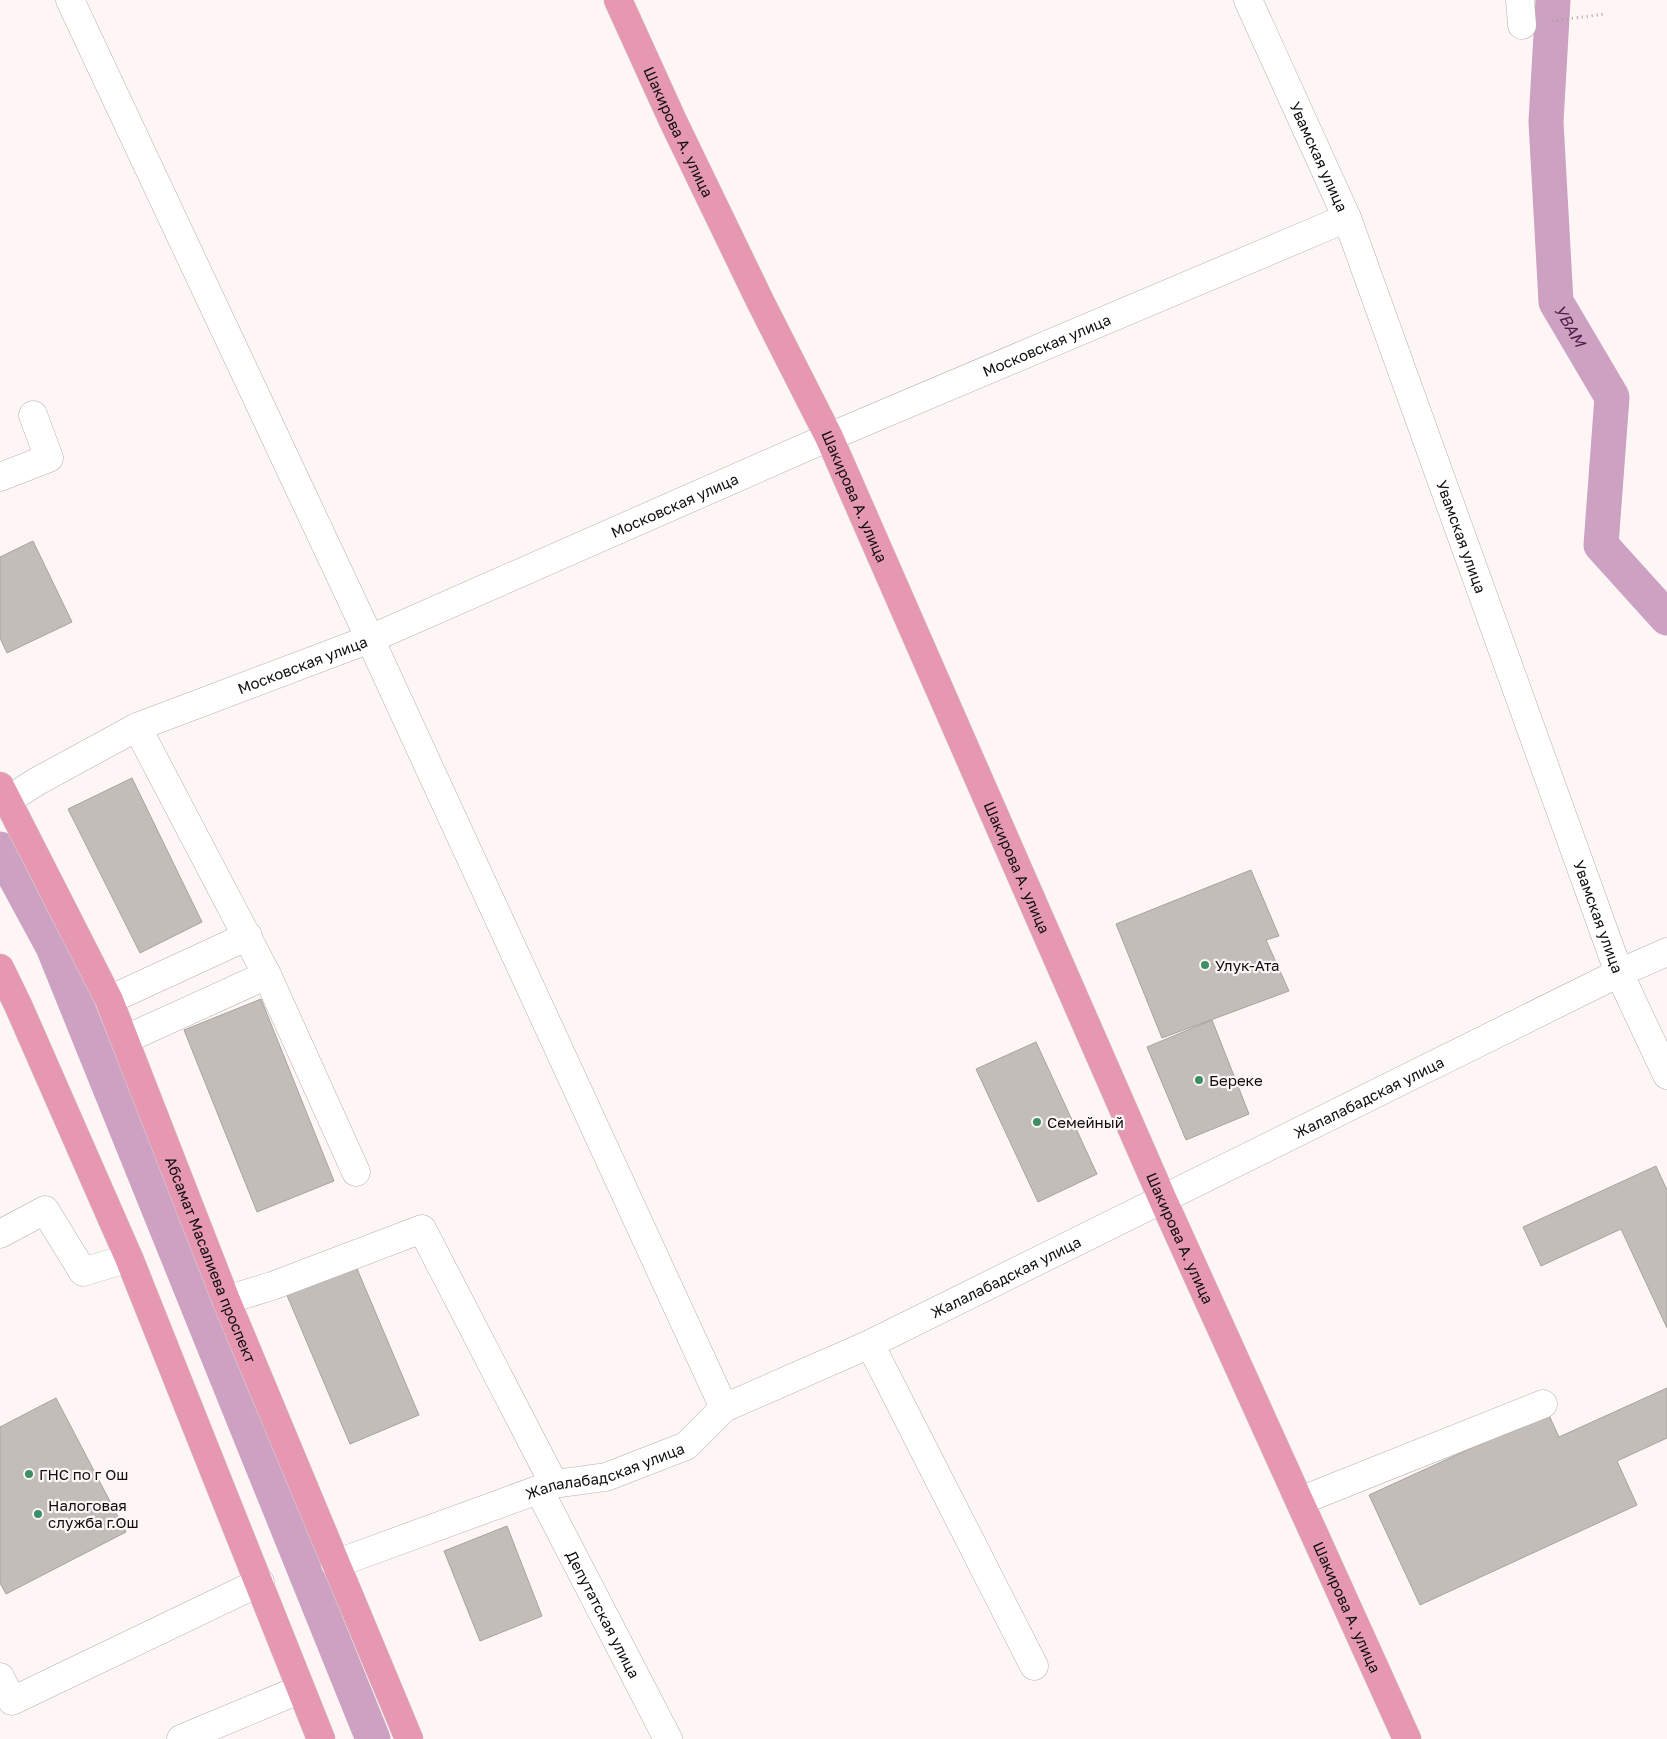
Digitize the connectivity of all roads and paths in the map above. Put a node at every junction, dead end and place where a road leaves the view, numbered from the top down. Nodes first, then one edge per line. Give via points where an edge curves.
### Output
1 (70, 0) edge
2 (618, 0) edge
3 (1248, 0) edge
4 (1521, 12) edge
5 (1605, 14) dead end
6 (1347, 218) junction
7 (33, 416) dead end
8 (829, 437) junction
9 (0, 478) edge
10 (370, 639) junction
11 (137, 727) junction
12 (4, 793) edge
13 (248, 936) junction
14 (1667, 952) edge
15 (0, 968) edge
16 (1619, 973) junction
17 (267, 975) junction
18 (109, 1000) junction
19 (126, 1039) junction
20 (1667, 1075) edge
21 (356, 1172) dead end
22 (1163, 1200) junction
23 (0, 1234) edge
24 (129, 1258) junction
25 (226, 1300) junction
26 (870, 1344) junction
27 (1543, 1404) dead end
28 (724, 1408) junction
29 (546, 1487) junction
30 (1300, 1501) junction
31 (335, 1564) junction
32 (260, 1582) junction
33 (1034, 1666) dead end
34 (0, 1676) edge
35 (301, 1689) junction
36 (181, 1739) edge
37 (321, 1739) edge
38 (409, 1739) edge
39 (668, 1739) edge
40 (1407, 1739) edge

1 - 10 street
2 - 8 main road, Шакирова А. улица via 673,121
3 - 6 street, Увамская улица
4 - 5 path
6 - 8 street, Московская улица
6 - 16 street, Увамская улица
7 - 9 street via 49,458
8 - 10 street, Московская улица
8 - 22 main road, Шакирова А. улица
10 - 11 street, Московская улица
10 - 28 street
11 - 12 street, Московская улица via 36,782
11 - 13 street
12 - 18 main road, Абсамат Масалиева проспект
13 - 17 street
13 - 18 street
14 - 16 street, Жалалабадская улица
15 - 24 main road
16 - 20 street, Увамская улица
16 - 22 street, Жалалабадская улица
17 - 19 street
17 - 21 street
18 - 19 main road, Абсамат Масалиева проспект
19 - 25 main road, Абсамат Масалиева проспект
22 - 26 street, Жалалабадская улица
22 - 30 main road, Шакирова А. улица
23 - 24 street via 45,1210 83,1272
24 - 32 main road
25 - 29 street, Депутатская улица via 272,1286 422,1229
25 - 31 main road, Абсамат Масалиева проспект
26 - 28 street, Жалалабадская улица
26 - 33 street
27 - 30 street
28 - 29 street, Жалалабадская улица via 686,1446 606,1477
29 - 31 street, Жалалабадская улица
29 - 39 street, Депутатская улица
30 - 40 main road, Шакирова А. улица
31 - 38 main road, Абсамат Масалиева проспект
32 - 34 street via 12,1701
32 - 35 main road
35 - 36 street
35 - 37 main road

